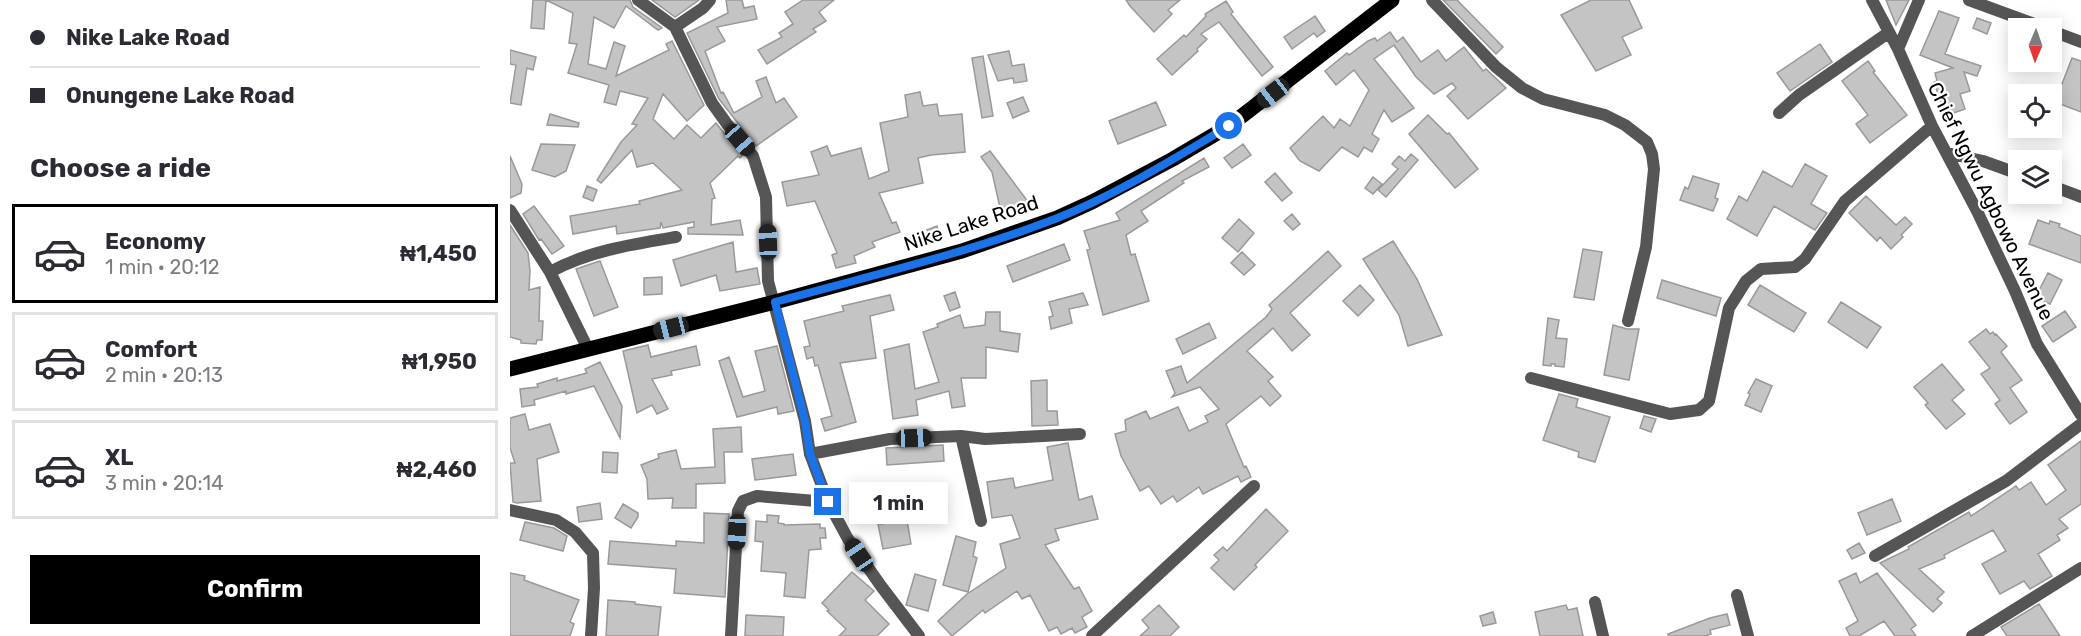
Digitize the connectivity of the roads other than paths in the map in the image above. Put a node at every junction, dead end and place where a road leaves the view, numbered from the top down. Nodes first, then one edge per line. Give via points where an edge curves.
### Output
1 (638, 0) edge
2 (710, 0) edge
3 (1392, 0) edge
4 (1432, 0) edge
5 (1872, 0) edge
6 (1918, 0) edge
7 (1968, 0) edge
8 (2018, 18) edge
9 (675, 27) junction
10 (1888, 33) junction
11 (2062, 35) edge
12 (2081, 42) edge
13 (1898, 49) junction
14 (1779, 113) dead end
15 (1932, 126) junction
16 (1947, 153) junction
17 (2008, 170) edge
18 (2062, 189) edge
19 (2081, 196) edge
20 (510, 210) edge
21 (676, 237) dead end
22 (550, 272) junction
23 (775, 302) junction
24 (1628, 321) dead end
25 (588, 349) junction
26 (510, 369) edge
27 (1531, 378) dead end
28 (2081, 394) edge
29 (2078, 411) edge
30 (2081, 424) edge
31 (1080, 434) dead end
32 (961, 436) junction
33 (810, 454) junction
34 (1254, 486) dead end
35 (828, 502) junction
36 (510, 510) edge
37 (981, 521) dead end
38 (1875, 556) dead end
39 (2081, 568) edge
40 (1737, 595) dead end
41 (1595, 603) dead end
42 (914, 634) edge
43 (591, 636) edge
44 (731, 636) edge
45 (1092, 636) edge
46 (1603, 636) edge
47 (1748, 636) edge
48 (1972, 636) edge

1 - 9 street
2 - 9 street
3 - 23 main road, Nike Lake Road via 1229,126 1092,202 962,252
4 - 24 street via 1496,67 1522,88 1543,99 1605,115 1647,142 1654,169 1646,247
5 - 10 street, Chief Ngwu Agbowo Avenue
6 - 13 street
7 - 8 street
9 - 23 street via 712,103 753,156 766,197 768,281
10 - 13 street, Chief Ngwu Agbowo Avenue
10 - 14 street
11 - 12 street
13 - 15 street, Chief Ngwu Agbowo Avenue
15 - 16 street, Chief Ngwu Agbowo Avenue
15 - 27 street via 1845,201 1805,259 1795,267 1761,269 1746,281 1729,308 1709,401 1699,410 1670,414
16 - 17 street
16 - 29 street, Chief Ngwu Agbowo Avenue via 2037,344
18 - 19 street
20 - 22 street
21 - 22 street via 570,261
22 - 25 street
23 - 25 main road, Nike Lake Road
23 - 33 street
25 - 26 main road, Nike Lake Road
28 - 29 street
30 - 38 street via 2006,481
31 - 32 street via 985,439
32 - 33 street via 890,439
32 - 37 street
33 - 35 street
34 - 45 street
35 - 42 street via 848,539
35 - 44 street via 757,496 743,501 738,511
36 - 43 street via 556,520 575,532 593,553
39 - 48 street
40 - 47 street
41 - 46 street

